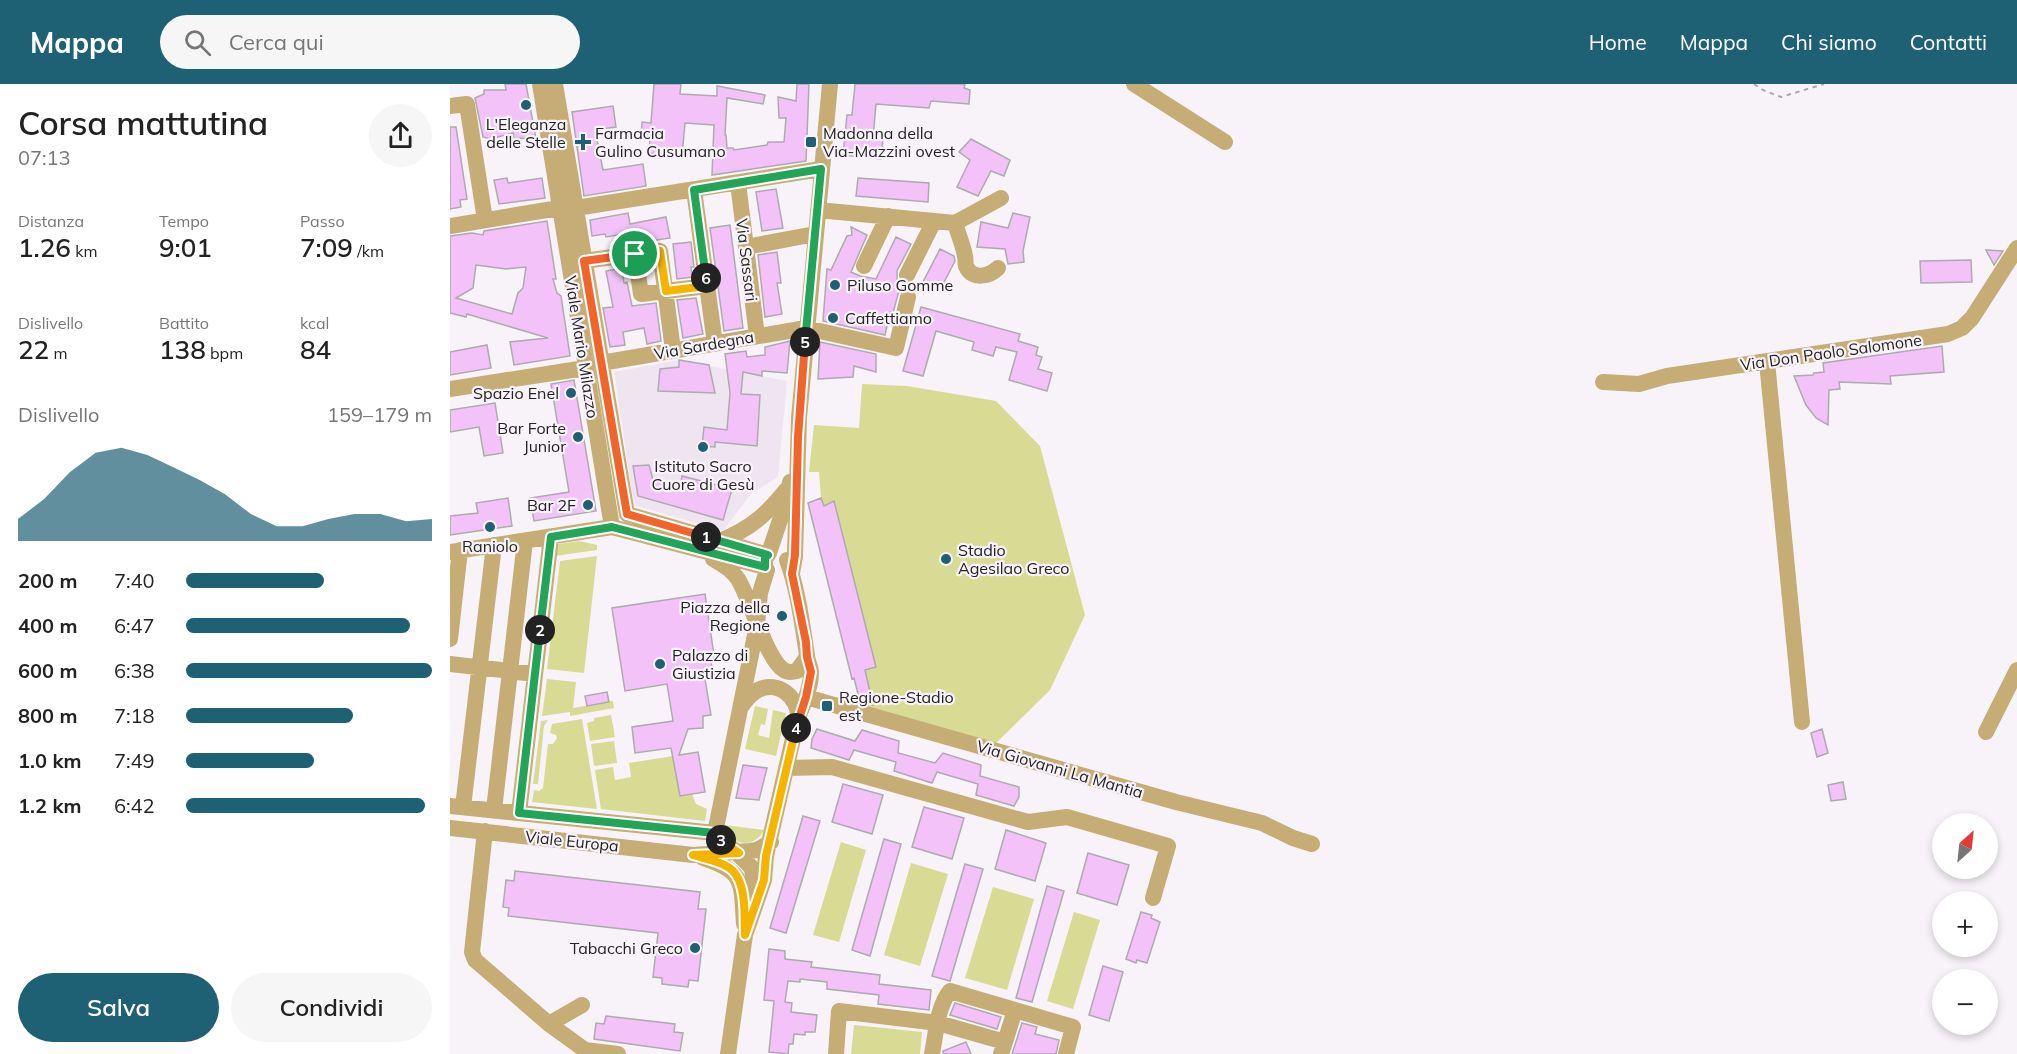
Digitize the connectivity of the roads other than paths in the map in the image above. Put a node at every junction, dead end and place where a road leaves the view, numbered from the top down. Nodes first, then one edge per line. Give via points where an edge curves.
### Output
1 (540, 84) edge
2 (555, 84) edge
3 (830, 84) edge
4 (1134, 84) edge
5 (458, 105) edge
6 (1225, 142) dead end
7 (821, 169) junction
8 (738, 183) junction
9 (694, 190) junction
10 (1001, 198) dead end
11 (567, 208) junction
12 (818, 210) junction
13 (888, 216) junction
14 (485, 220) junction
15 (934, 221) junction
16 (955, 223) junction
17 (450, 226) edge
18 (815, 234) junction
19 (746, 247) junction
20 (2017, 248) edge
21 (635, 254) junction
22 (584, 261) junction
23 (864, 266) dead end
24 (998, 268) dead end
25 (907, 275) dead end
26 (707, 286) junction
27 (666, 291) junction
28 (908, 297) dead end
29 (806, 328) junction
30 (757, 336) junction
31 (715, 344) junction
32 (674, 351) junction
33 (1767, 362) junction
34 (593, 365) junction
35 (1603, 382) dead end
36 (450, 389) edge
37 (798, 437) junction
38 (789, 487) junction
39 (612, 527) junction
40 (551, 537) junction
41 (525, 541) junction
42 (720, 541) junction
43 (494, 545) junction
44 (693, 549) junction
45 (455, 551) edge
46 (767, 561) junction
47 (790, 565) junction
48 (758, 625) junction
49 (450, 639) edge
50 (807, 657) junction
51 (450, 664) edge
52 (480, 667) junction
53 (2017, 670) edge
54 (510, 671) junction
55 (535, 674) junction
56 (802, 707) junction
57 (741, 708) junction
58 (1802, 722) dead end
59 (1986, 732) dead end
60 (786, 768) junction
61 (457, 806) edge
62 (494, 810) junction
63 (519, 813) junction
64 (450, 828) edge
65 (485, 831) junction
66 (715, 833) junction
67 (771, 842) junction
68 (1312, 844) dead end
69 (739, 853) junction
70 (693, 855) junction
71 (1153, 898) dead end
72 (755, 903) junction
73 (745, 935) junction
74 (582, 1005) dead end
75 (1015, 1010) junction
76 (938, 1023) junction
77 (549, 1024) junction
78 (1003, 1048) edge
79 (618, 1054) edge
80 (728, 1054) edge
81 (836, 1054) edge
82 (933, 1054) edge
83 (1066, 1054) edge

1 - 11 street, Viale Mario Milazzo
2 - 11 street, Viale Mario Milazzo
3 - 7 street
4 - 6 street
5 - 14 street
7 - 8 street
7 - 12 street
8 - 9 street
8 - 19 street, Via Sassari
9 - 11 street
9 - 26 street
10 - 16 street
11 - 14 street
11 - 22 street, Viale Mario Milazzo
11 - 34 street, Viale Mario Milazzo
12 - 13 street
12 - 18 street
13 - 15 street
13 - 23 street
14 - 17 street
15 - 16 street
15 - 25 street
16 - 24 street via 966,266 973,275 992,274
18 - 19 street
18 - 29 street
19 - 30 street, Via Sassari
20 - 33 street, Via Don Paolo Salomone via 1962,328 1948,334
21 - 22 street
21 - 27 street via 660,251
21 - 27 street via 641,294
22 - 34 street, Viale Mario Milazzo
26 - 27 street
26 - 31 street
27 - 32 street
28 - 29 street via 896,348
29 - 30 street, Via Sardegna
29 - 37 street
30 - 31 street, Via Sardegna
31 - 32 street, Via Sardegna
32 - 34 street, Via Sardegna
33 - 35 street, Via Don Paolo Salomone via 1667,376 1639,384
33 - 58 street
34 - 36 street, Via Sardegna
34 - 39 street, Viale Mario Milazzo
34 - 42 street, Viale Mario Milazzo via 627,514
37 - 38 street
37 - 47 street
38 - 42 street via 746,530
38 - 46 street
39 - 40 street
39 - 44 street
40 - 41 street
40 - 55 street
41 - 43 street
41 - 54 street
42 - 46 street
43 - 45 street
43 - 52 street
44 - 46 street
44 - 48 street via 728,567 739,581
45 - 49 street
46 - 47 street via 780,552
46 - 48 street
47 - 50 street
48 - 50 street via 783,670 797,671
48 - 57 street
50 - 56 street via 811,672
51 - 52 street
52 - 54 street
52 - 61 street
53 - 59 street
54 - 55 street
54 - 62 street
55 - 63 street
56 - 57 street via 798,708 782,690 773,688 756,691
56 - 60 street
56 - 68 street, Via Giovanni La Mantia via 1262,823
57 - 66 street
60 - 67 street
60 - 71 street via 832,767 1028,822 1067,817 1168,846
61 - 62 street, Viale Europa
62 - 63 street, Viale Europa
63 - 66 street, Viale Europa
64 - 65 street, Viale Europa
65 - 70 street, Viale Europa
65 - 77 street via 472,952 475,960
66 - 69 street
67 - 69 street via 757,850
67 - 72 street
69 - 70 street
69 - 72 street via 752,868
70 - 73 street via 721,864 739,880
72 - 73 street
73 - 80 street
74 - 77 street
75 - 76 street via 950,991
75 - 78 street
75 - 83 street via 1072,1027
76 - 78 street
76 - 81 street via 839,1011
76 - 82 street
77 - 79 street via 585,1050

